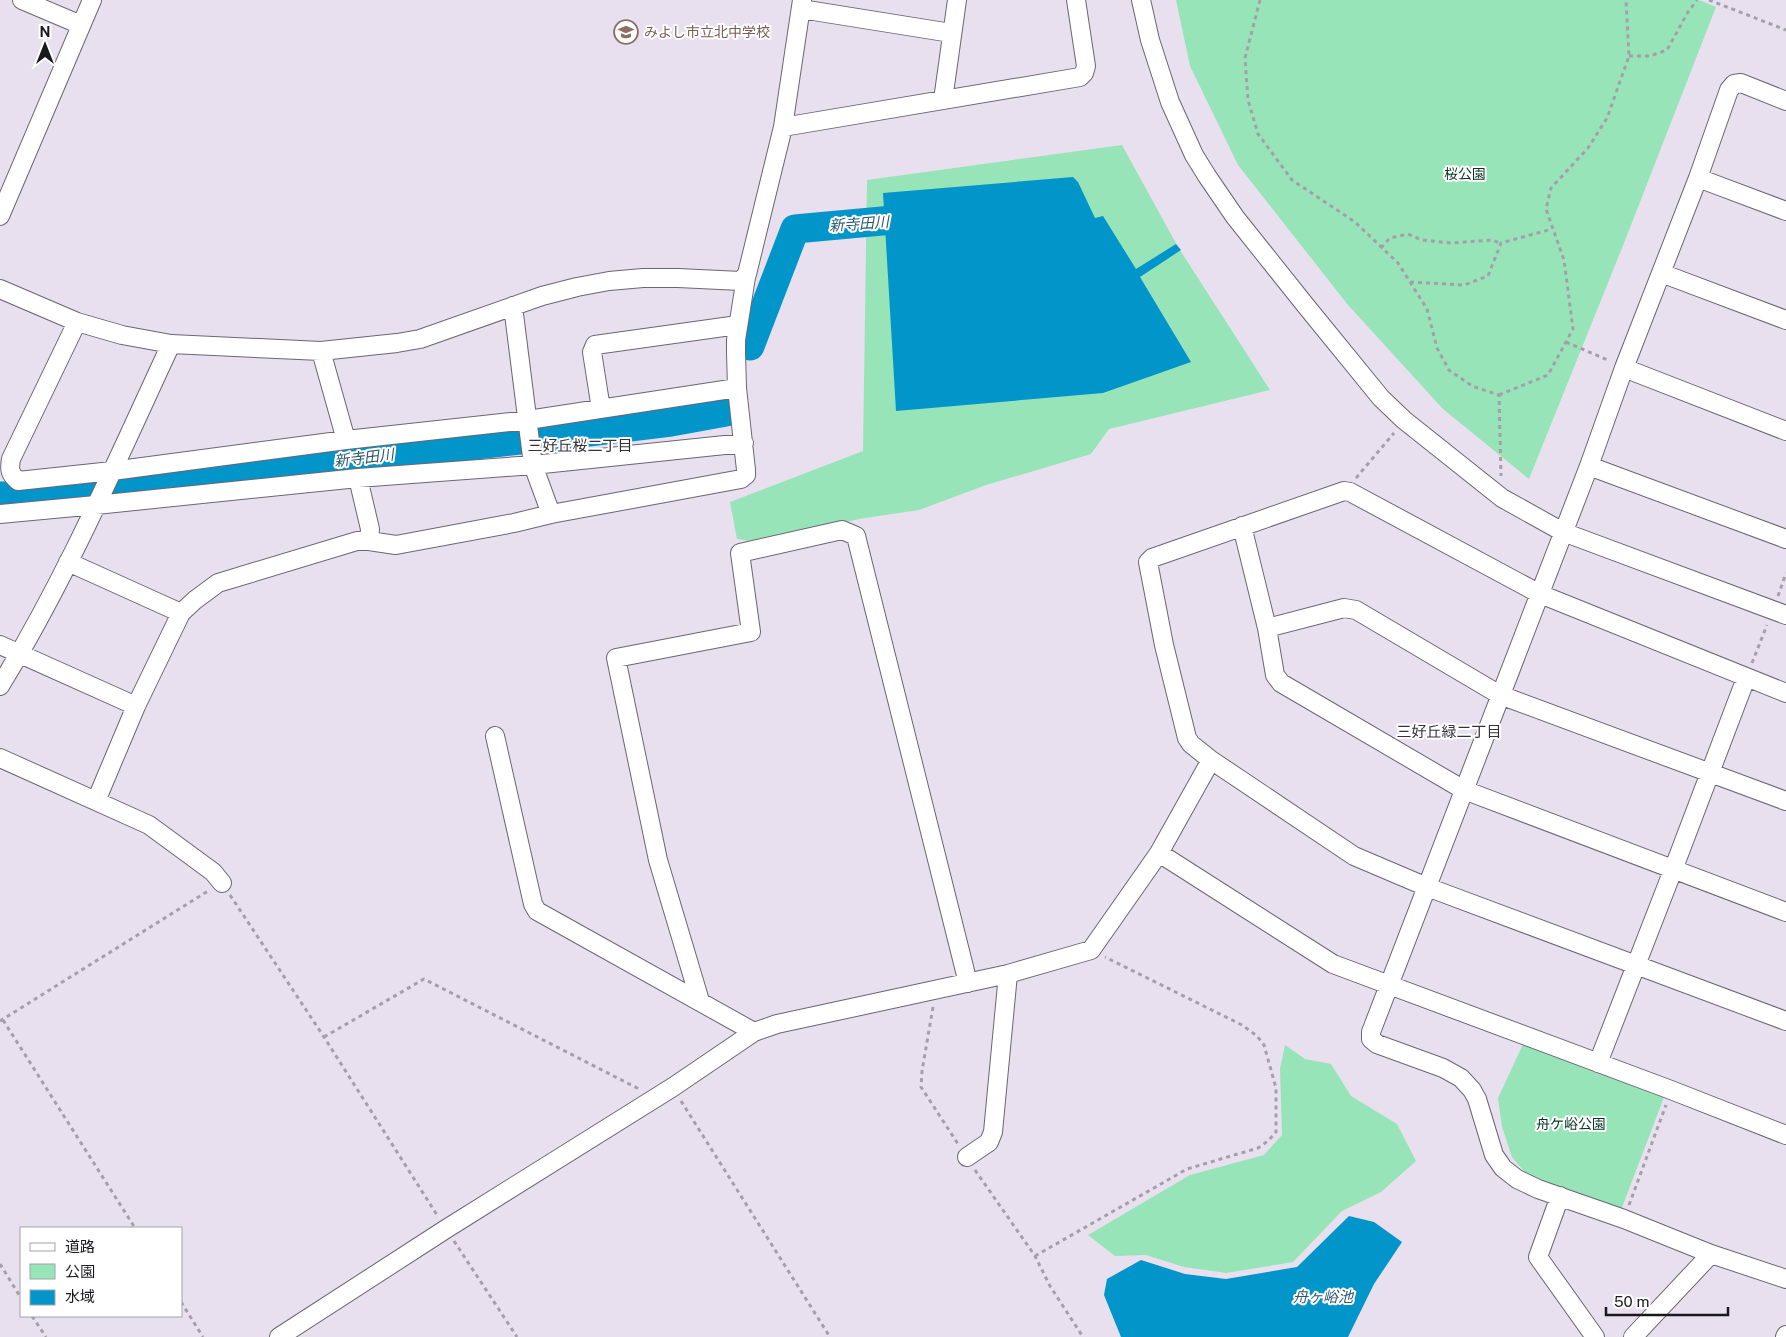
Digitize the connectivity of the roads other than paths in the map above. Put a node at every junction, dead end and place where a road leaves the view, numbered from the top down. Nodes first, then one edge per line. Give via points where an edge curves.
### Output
1 (22, 0) edge
2 (92, 0) edge
3 (957, 0) edge
4 (1076, 0) edge
5 (1141, 0) edge
6 (801, 4) edge
7 (81, 25) junction
8 (951, 33) junction
9 (943, 100) junction
10 (1786, 101) edge
11 (783, 127) junction
12 (1698, 178) junction
13 (1786, 211) edge
14 (0, 216) edge
15 (1660, 273) junction
16 (746, 277) junction
17 (0, 290) edge
18 (513, 306) junction
19 (1786, 320) edge
20 (77, 322) junction
21 (738, 325) junction
22 (171, 344) junction
23 (321, 351) junction
24 (1624, 368) junction
25 (737, 388) junction
26 (601, 409) junction
27 (528, 420) junction
28 (1786, 431) edge
29 (346, 440) junction
30 (744, 443) junction
31 (533, 465) junction
32 (1589, 466) junction
33 (112, 471) junction
34 (358, 478) junction
35 (96, 506) junction
36 (0, 514) edge
37 (551, 514) junction
38 (1242, 526) junction
39 (1563, 532) junction
40 (1786, 539) edge
41 (369, 541) junction
42 (68, 562) junction
43 (1540, 594) junction
44 (181, 612) junction
45 (1779, 613) edge
46 (1267, 628) junction
47 (0, 644) edge
48 (20, 653) junction
49 (1746, 678) junction
50 (0, 686) edge
51 (1786, 693) edge
52 (1500, 695) junction
53 (136, 706) junction
54 (495, 736) dead end
55 (0, 758) edge
56 (1211, 760) junction
57 (1709, 772) junction
58 (1464, 790) junction
59 (96, 801) junction
60 (1786, 802) edge
61 (1159, 853) junction
62 (1674, 870) junction
63 (222, 883) road end
64 (1427, 887) junction
65 (1786, 912) edge
66 (1637, 965) junction
67 (1008, 974) junction
68 (968, 983) junction
69 (1390, 986) junction
70 (700, 1002) junction
71 (1786, 1021) edge
72 (754, 1032) junction
73 (1598, 1063) junction
74 (1786, 1135) edge
75 (967, 1157) road end
76 (1560, 1196) junction
77 (1711, 1254) junction
78 (1786, 1279) edge
79 (279, 1337) edge
80 (1595, 1337) edge
81 (1633, 1337) edge

1 - 7 street
2 - 7 street
3 - 8 street
4 - 9 street via 1086,66 1083,76
5 - 39 street via 1160,72 1182,128 1207,176 1235,218 1381,398 1502,498
6 - 8 street
6 - 11 street
7 - 14 street
8 - 9 street
9 - 11 street
10 - 12 street via 1734,84 1729,90
11 - 16 street
12 - 13 street
12 - 15 street
15 - 19 street
15 - 24 street
16 - 18 street via 737,282 678,278 609,281 551,293
16 - 21 street
17 - 20 street
18 - 23 street via 420,339
18 - 27 street
20 - 22 street
20 - 33 street via 9,469 18,481
21 - 25 street
21 - 26 street via 595,345 592,352
22 - 23 street
22 - 33 street
23 - 29 street
24 - 28 street
24 - 32 street
25 - 26 street
25 - 30 street
26 - 27 street
27 - 29 street
27 - 31 street
29 - 33 street
30 - 31 street
30 - 37 street via 746,474 738,480
31 - 34 street
31 - 37 street
32 - 39 street
32 - 40 street
33 - 35 street
34 - 35 street
34 - 41 street via 370,529
35 - 36 street
35 - 42 street
37 - 41 street via 396,545
38 - 43 street via 1344,491 1356,494
38 - 46 street
38 - 56 street via 1148,562 1187,738
39 - 43 street
39 - 45 street
41 - 44 street via 357,541 218,583
42 - 44 street
42 - 48 street
43 - 49 street
43 - 52 street
44 - 53 street
46 - 52 street via 1344,608 1356,610
46 - 58 street via 1274,675 1280,683
47 - 48 street
48 - 50 street
48 - 53 street
49 - 51 street
49 - 57 street
52 - 57 street
52 - 58 street
53 - 59 street
54 - 70 street via 537,911
55 - 59 street
56 - 61 street
56 - 64 street via 1354,856
57 - 60 street
57 - 62 street
58 - 62 street
58 - 64 street
59 - 63 street via 162,834 213,872
61 - 67 street via 1091,950
61 - 69 street via 1333,964
62 - 65 street
62 - 66 street
64 - 66 street
64 - 69 street
66 - 71 street
66 - 73 street
67 - 68 street
67 - 75 street via 993,1132 989,1142
68 - 70 street via 856,536 842,530 740,553 751,632 616,658 658,860
68 - 72 street via 777,1024
69 - 73 street
69 - 76 street via 1371,1039 1461,1078 1477,1099 1494,1155 1503,1168 1538,1189
70 - 72 street
72 - 79 street via 673,1087
73 - 74 street
76 - 77 street
76 - 80 street via 1538,1257
77 - 78 street
77 - 81 street

